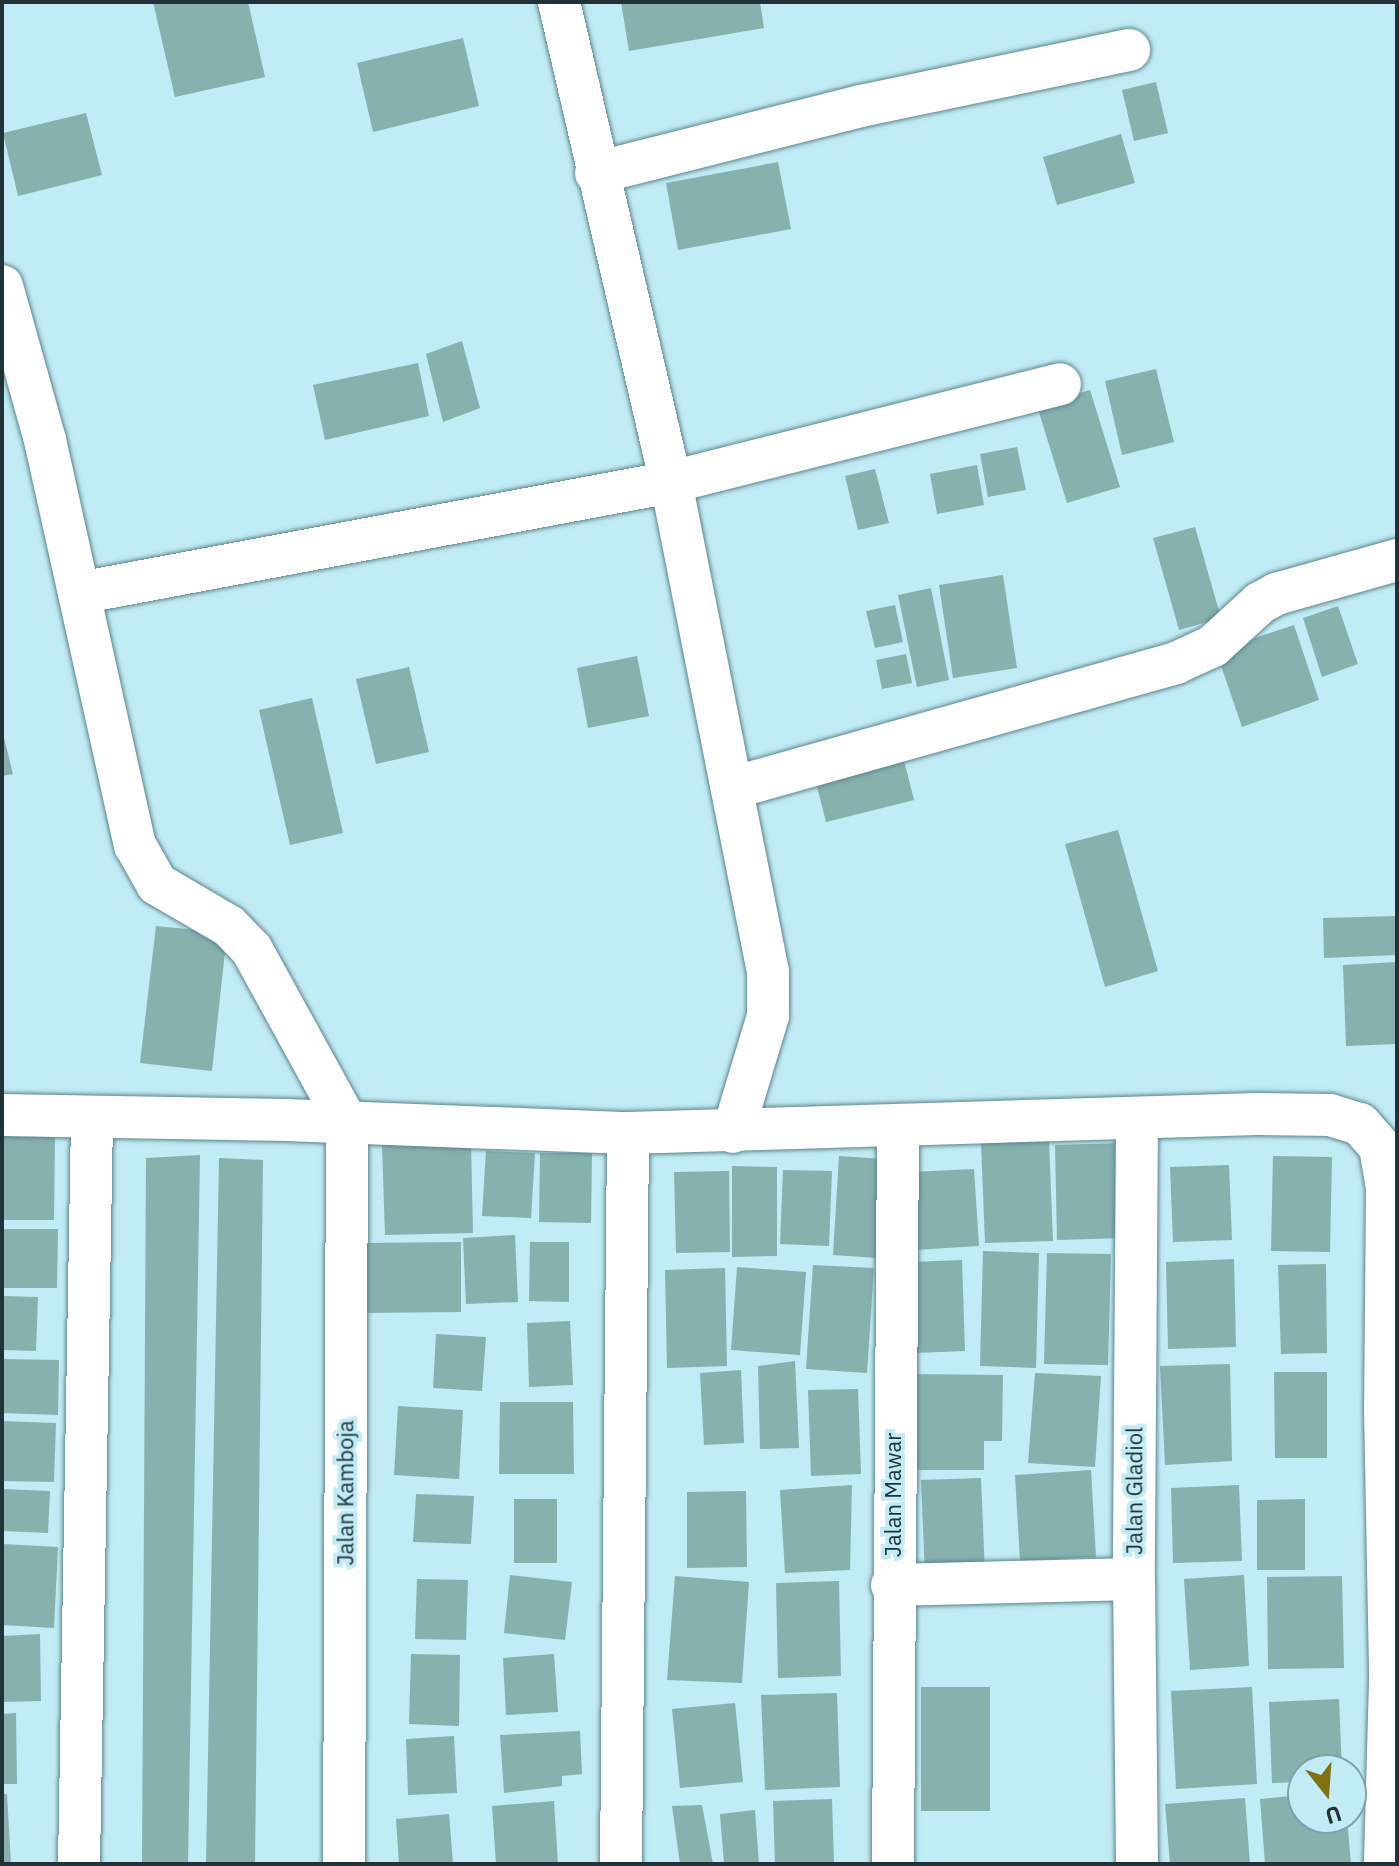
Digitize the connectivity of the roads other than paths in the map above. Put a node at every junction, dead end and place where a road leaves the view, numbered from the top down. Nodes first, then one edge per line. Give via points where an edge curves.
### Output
1 (559, 2) edge
2 (1129, 50) dead end
3 (596, 173) junction
4 (2, 286) edge
5 (1060, 384) dead end
6 (671, 482) junction
7 (1397, 560) edge
8 (79, 593) junction
9 (732, 788) junction
10 (2, 1115) edge
11 (92, 1118) junction
12 (1137, 1118) junction
13 (347, 1123) junction
14 (898, 1126) junction
15 (733, 1132) junction
16 (628, 1133) junction
17 (1391, 1410) edge
18 (1134, 1579) junction
19 (892, 1585) junction
20 (79, 1864) edge
21 (344, 1864) edge
22 (621, 1864) edge
23 (893, 1864) edge
24 (1137, 1864) edge
25 (1385, 1864) edge

1 - 3 street
2 - 3 street via 874,103
3 - 6 street
4 - 8 street via 45,440
5 - 6 street
6 - 8 street
6 - 9 street
7 - 9 street via 1276,594 1213,646 1176,663
8 - 13 street via 135,845 157,884 229,926 252,950
9 - 15 street via 768,972 768,1016
10 - 11 street
11 - 13 street
11 - 20 street
12 - 14 street
12 - 17 street via 1330,1115 1360,1124 1380,1147 1387,1188
12 - 18 street, Jalan Gladiol
13 - 16 street
13 - 21 street, Jalan Kamboja
14 - 15 street
14 - 19 street, Jalan Mawar
15 - 16 street
16 - 22 street
17 - 25 street
18 - 19 street
18 - 24 street, Jalan Gladiol
19 - 23 street, Jalan Mawar

